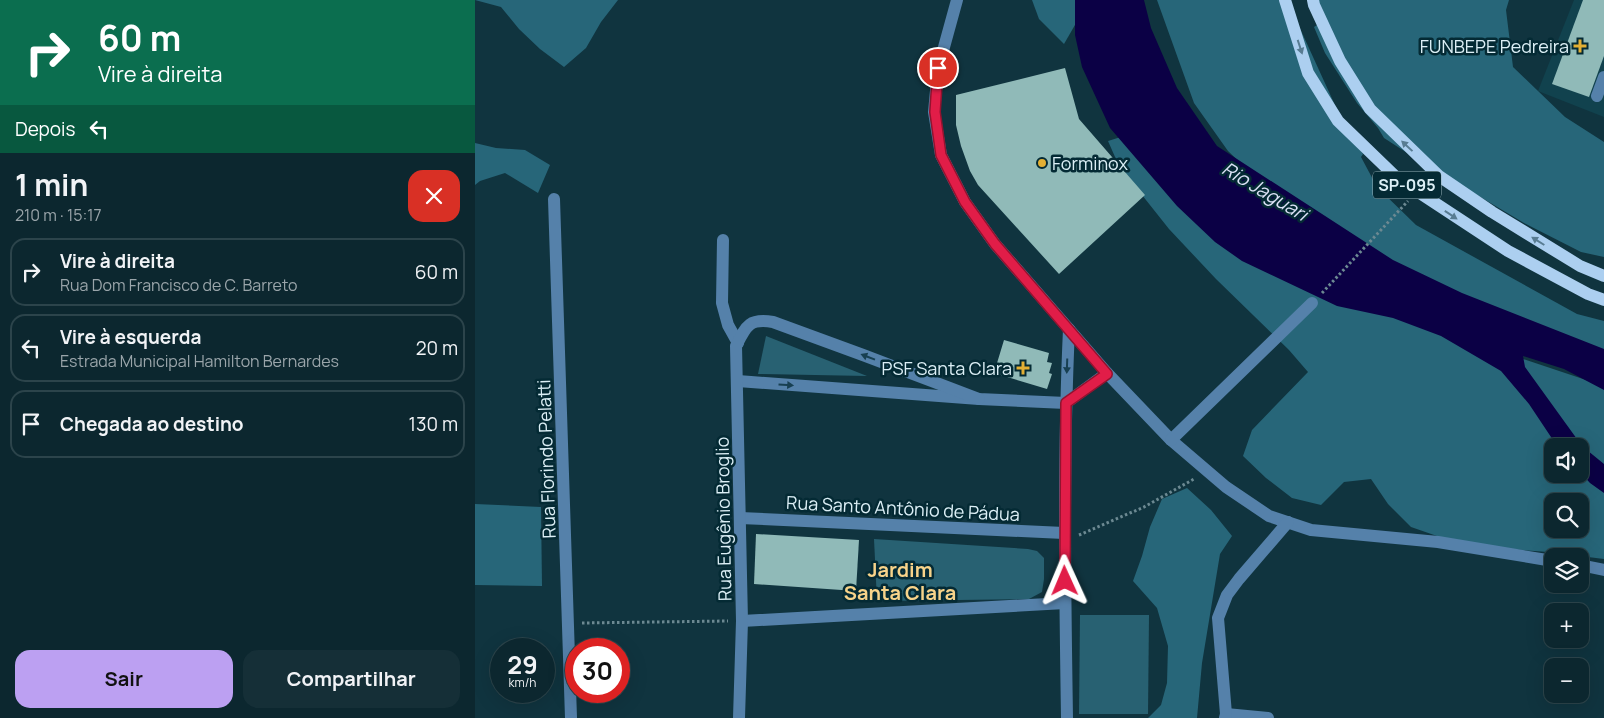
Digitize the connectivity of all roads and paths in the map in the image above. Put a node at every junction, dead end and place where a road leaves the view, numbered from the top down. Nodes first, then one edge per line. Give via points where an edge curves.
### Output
1 (957, 0) edge
2 (1285, 0) edge
3 (1313, 0) edge
4 (1604, 77) edge
5 (1597, 96) dead end
6 (554, 199) dead end
7 (1397, 213) dead end
8 (723, 240) dead end
9 (1604, 276) edge
10 (1327, 286) dead end
11 (1604, 300) edge
12 (1312, 303) dead end
13 (1069, 329) junction
14 (737, 343) junction
15 (1107, 374) junction
16 (738, 381) junction
17 (979, 399) junction
18 (1066, 403) junction
19 (1171, 440) junction
20 (1207, 471) junction
21 (740, 518) junction
22 (1287, 522) junction
23 (1064, 537) junction
24 (1544, 560) edge
25 (1589, 567) edge
26 (1604, 570) edge
27 (1065, 603) junction
28 (741, 621) junction
29 (569, 623) junction
30 (1226, 716) edge
31 (571, 718) edge
32 (739, 718) edge
33 (1067, 718) edge
34 (1268, 718) edge

1 - 13 street via 938,68 935,112 941,155 965,202 995,244
2 -> 11 main road, SP-095 via 1308,73 1338,122 1397,178 1508,251
9 -> 3 main road, SP-095 via 1580,266 1492,212 1439,176 1401,140 1370,109 1340,61
4 - 5 street
6 - 29 street, Rua Florindo Pelatti
7 - 10 path
8 - 14 street via 722,302
12 - 19 street
13 - 15 street
13 -> 18 street
14 - 16 street, Rua Eugênio Broglio
17 -> 14 street via 760,320 750,324
15 - 18 street
15 - 19 street
16 -> 17 street
16 - 21 street, Rua Eugênio Broglio
17 - 18 street
18 - 23 street
19 - 20 street
20 - 22 street via 1269,516
20 - 23 path via 1144,507
21 - 23 street, Rua Santo Antônio de Pádua
21 - 28 street, Rua Eugênio Broglio
22 - 24 street via 1311,530 1437,542
22 - 30 street via 1227,595 1218,618
23 - 27 street
25 - 26 street
27 - 28 street
27 - 33 street
28 - 29 path
28 - 32 street, Rua Eugênio Broglio
29 - 31 street, Rua Florindo Pelatti
30 - 34 street

